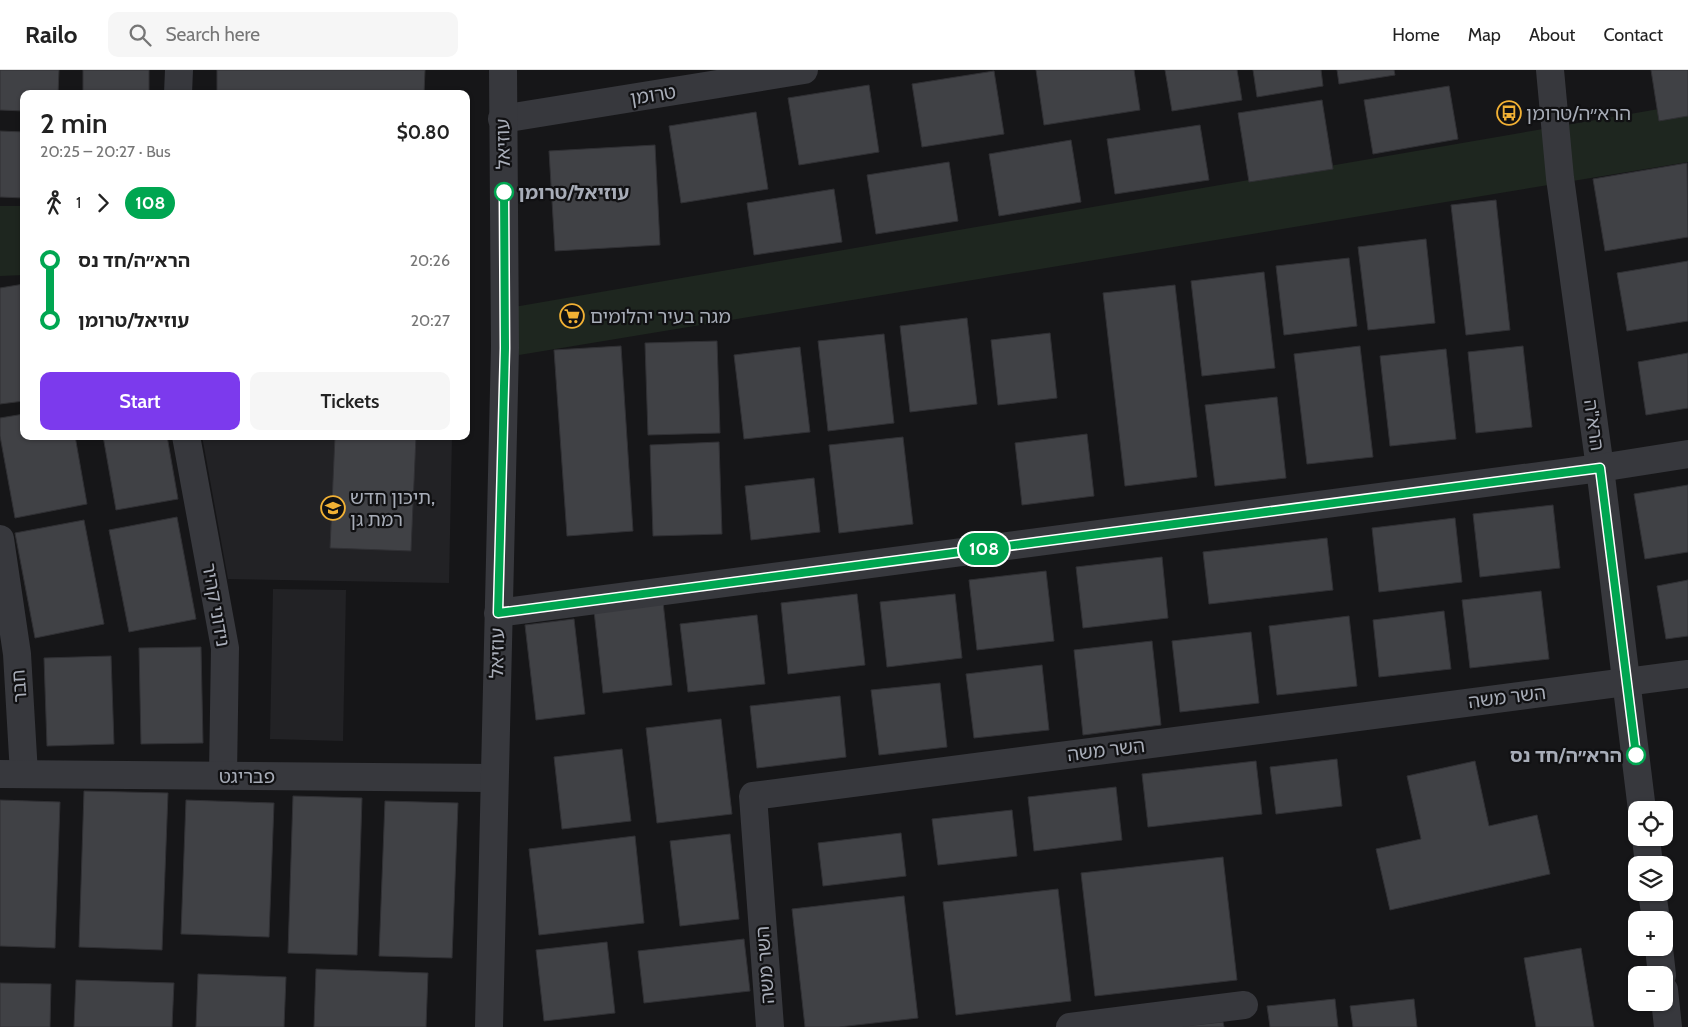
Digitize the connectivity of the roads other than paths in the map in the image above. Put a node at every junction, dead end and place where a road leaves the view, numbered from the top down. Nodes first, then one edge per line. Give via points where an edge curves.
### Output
1 (179, 70) edge
2 (502, 70) edge
3 (804, 70) edge
4 (1550, 70) edge
5 (777, 72) edge
6 (178, 90) edge
7 (502, 119) junction
8 (187, 440) edge
9 (1688, 454) edge
10 (1600, 468) junction
11 (0, 539) edge
12 (498, 613) junction
13 (1688, 674) edge
14 (1627, 681) junction
15 (12, 774) edge
16 (223, 776) junction
17 (494, 778) junction
18 (1641, 801) edge
19 (1244, 1005) dead end
20 (1666, 1011) edge
21 (488, 1027) edge
22 (770, 1027) edge
23 (1070, 1027) edge
24 (1668, 1027) edge

1 - 6 street
2 - 7 street, עוזיאל
3 - 5 street, טרומן
4 - 10 street, הרא"ה via 1560,178
5 - 7 street, טרומן
7 - 12 street, עוזיאל via 505,338
8 - 16 street, נידוני קהיר via 225,648
9 - 10 street
10 - 12 street
10 - 14 street, הרא"ה
11 - 15 street, חבר via 16,654
12 - 17 street, עוזיאל
13 - 14 street, השר משה
14 - 18 street, הרא"ה
14 - 22 street, השר משה via 753,796
15 - 16 street, פבריגט
16 - 17 street, פבריגט
17 - 21 street, עוזיאל
19 - 23 street
20 - 24 street

